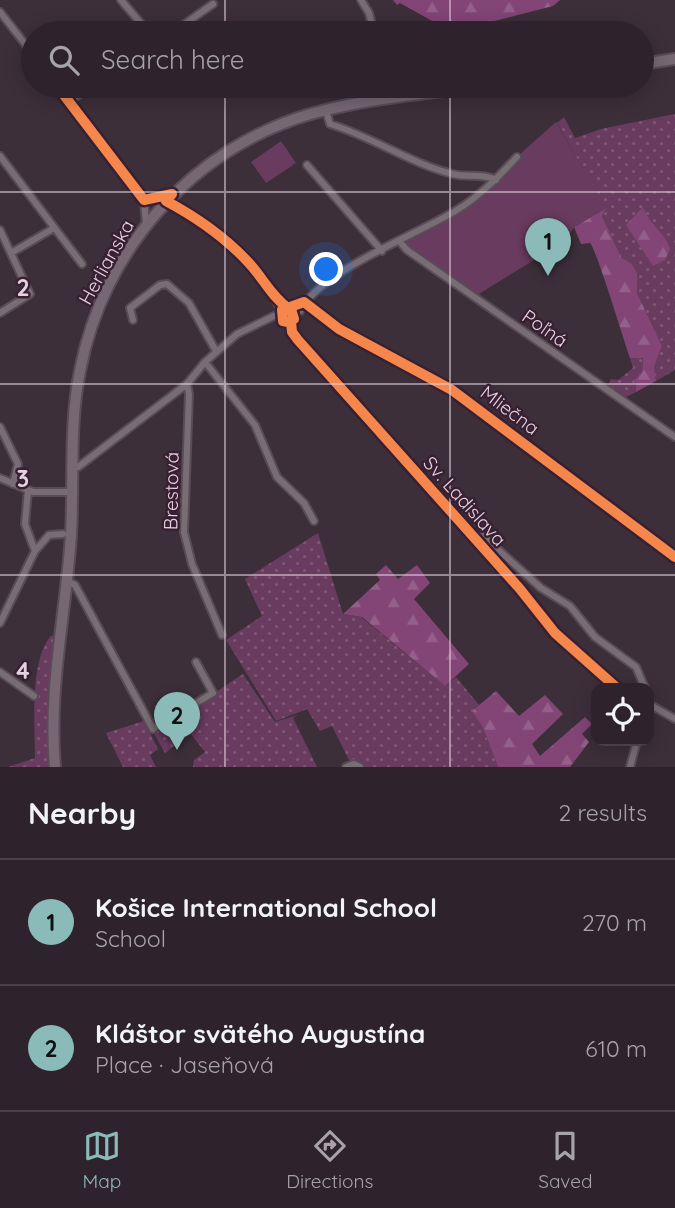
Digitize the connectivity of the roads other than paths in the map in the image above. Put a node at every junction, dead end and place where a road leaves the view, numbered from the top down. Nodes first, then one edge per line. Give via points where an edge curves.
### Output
1 (121, 0) edge
2 (361, 0) edge
3 (214, 4) dead end
4 (0, 12) edge
5 (139, 21) edge
6 (189, 21) edge
7 (371, 21) edge
8 (21, 39) edge
9 (675, 59) edge
10 (654, 62) edge
11 (67, 98) edge
12 (74, 98) edge
13 (383, 98) edge
14 (404, 98) edge
15 (69, 101) junction
16 (383, 101) junction
17 (326, 111) junction
18 (0, 156) edge
19 (517, 157) dead end
20 (307, 165) dead end
21 (496, 180) junction
22 (169, 197) junction
23 (144, 201) junction
24 (146, 225) junction
25 (54, 228) junction
26 (0, 230) edge
27 (400, 242) junction
28 (382, 251) junction
29 (11, 253) junction
30 (82, 264) dead end
31 (304, 302) junction
32 (311, 310) junction
33 (0, 313) edge
34 (287, 315) junction
35 (133, 320) dead end
36 (216, 351) junction
37 (205, 362) junction
38 (187, 384) junction
39 (0, 427) edge
40 (675, 438) edge
41 (78, 467) dead end
42 (0, 478) edge
43 (13, 484) junction
44 (28, 490) junction
45 (72, 492) junction
46 (314, 521) dead end
47 (64, 534) dead end
48 (482, 536) dead end
49 (35, 551) junction
50 (675, 557) edge
51 (68, 580) junction
52 (0, 623) edge
53 (222, 635) dead end
54 (196, 662) dead end
55 (0, 672) edge
56 (612, 683) edge
57 (643, 683) edge
58 (34, 696) dead end
59 (654, 707) edge
60 (675, 719) edge
61 (636, 746) edge
62 (55, 767) edge
63 (346, 767) edge
64 (360, 767) edge
65 (630, 767) edge

1 - 5 street
2 - 7 street
3 - 6 street
4 - 8 street
9 - 10 main road
11 - 15 street
12 - 15 street
13 - 16 street
14 - 16 main road, Herlianska
15 - 23 street
16 - 17 main road, Herlianska
17 - 21 street via 330,124 442,171
17 - 22 main road, Herlianska via 242,143
18 - 25 street
19 - 21 street
20 - 28 street
21 - 27 street via 456,211
22 - 23 street
22 - 24 main road, Herlianska
22 - 34 street, Sv. Ladislava via 232,246 259,274
23 - 24 street
24 - 45 main road, Herlianska via 114,275 86,345 76,400
25 - 29 street
25 - 30 street
26 - 29 street
27 - 28 street
27 - 40 street, Poľná
28 - 31 street via 337,275
29 - 33 street via 30,294
31 - 32 street, Mliečna
31 - 34 street
32 - 34 street
32 - 50 street, Mliečna via 452,390
34 - 36 street via 244,330
34 - 56 street, Sv. Ladislava via 292,332 540,617
35 - 36 street via 130,308 167,284 189,303
36 - 37 street
37 - 38 street
37 - 46 street via 255,425 277,477 304,503
38 - 41 street
38 - 53 street, Brestová via 184,531 192,564
39 - 43 street via 18,461
42 - 43 street
43 - 44 street
44 - 45 street
44 - 49 street via 25,524
45 - 51 main road, Herlianska
47 - 49 street via 49,535
48 - 57 street, Sv. Ladislava via 541,588 570,606 595,636 635,667
49 - 52 street
51 - 54 street via 75,585 153,729 213,693
51 - 62 main road, Herlianska via 53,692
55 - 58 street
59 - 60 street
61 - 65 street
63 - 64 street

